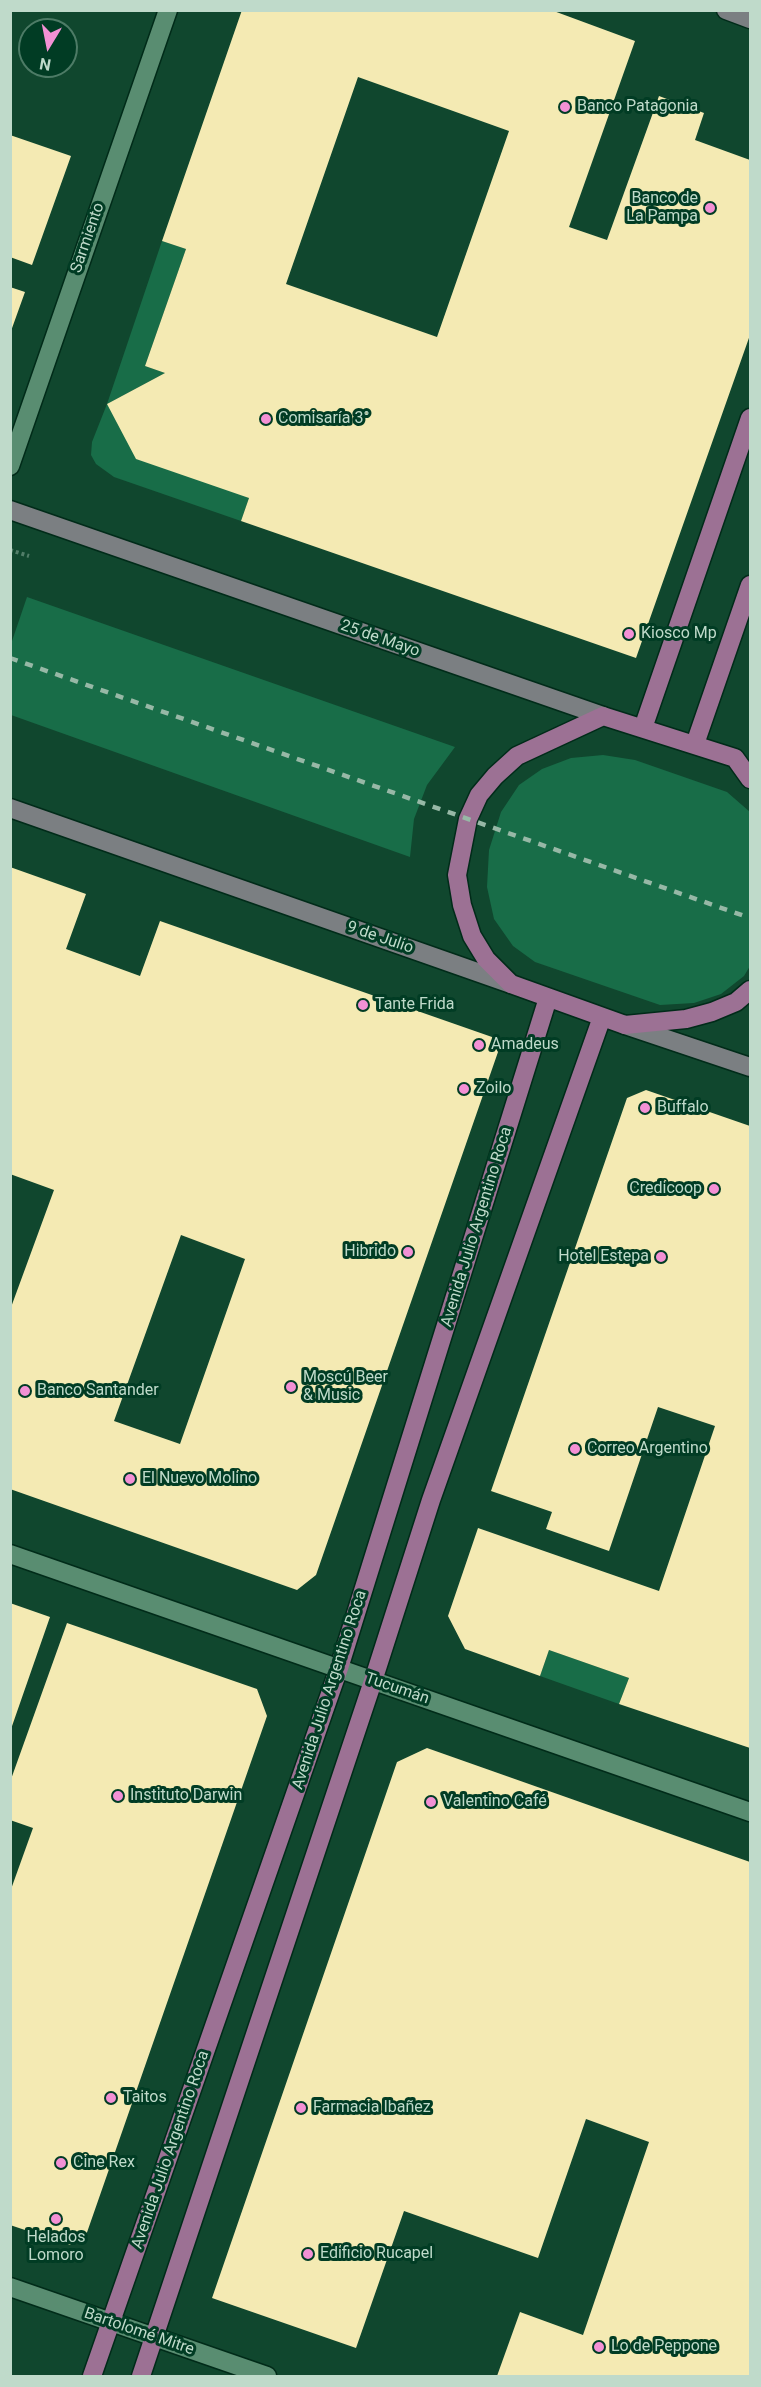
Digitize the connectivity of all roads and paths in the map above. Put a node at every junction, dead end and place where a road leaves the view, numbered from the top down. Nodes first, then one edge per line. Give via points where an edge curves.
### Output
1 (168, 10) edge
2 (726, 10) edge
3 (750, 19) edge
4 (750, 418) edge
5 (10, 466) edge
6 (10, 510) edge
7 (10, 550) edge
8 (29, 556) dead end
9 (750, 585) edge
10 (603, 716) junction
11 (643, 728) junction
12 (695, 744) junction
13 (743, 760) edge
14 (750, 779) edge
15 (10, 808) edge
16 (511, 984) junction
17 (750, 990) edge
18 (548, 998) junction
19 (602, 1017) junction
20 (625, 1025) junction
21 (750, 1067) edge
22 (10, 1554) edge
23 (339, 1668) junction
24 (373, 1681) junction
25 (750, 1812) edge
26 (10, 2287) edge
27 (111, 2323) junction
28 (155, 2338) junction
29 (92, 2376) edge
30 (141, 2376) edge
31 (267, 2376) edge

1 - 5 street, Sarmiento
2 - 3 main road
4 - 11 main road
6 - 10 main road, 25 de Mayo
7 - 8 path
9 - 12 main road
10 - 11 main road, 25 de Mayo
10 - 16 main road via 517,756 479,795 468,819 457,875 462,904 472,936 486,959
11 - 12 main road, 25 de Mayo
12 - 13 main road, 25 de Mayo
13 - 14 main road
15 - 16 main road, 9 de Julio
16 - 18 main road, 9 de Julio
17 - 20 main road via 736,1002 712,1012 686,1019
18 - 19 main road, 9 de Julio
18 - 23 main road, Avenida Julio Argentino Roca
19 - 20 main road, 9 de Julio
19 - 24 main road via 430,1500
20 - 21 main road, 9 de Julio
22 - 23 street, Tucumán
23 - 24 street, Tucumán
23 - 27 main road, Avenida Julio Argentino Roca
24 - 25 street, Tucumán
24 - 28 main road
26 - 27 street, Bartolomé Mitre
27 - 28 street, Bartolomé Mitre
27 - 29 main road, Avenida Julio Argentino Roca
28 - 30 main road
28 - 31 street, Bartolomé Mitre

